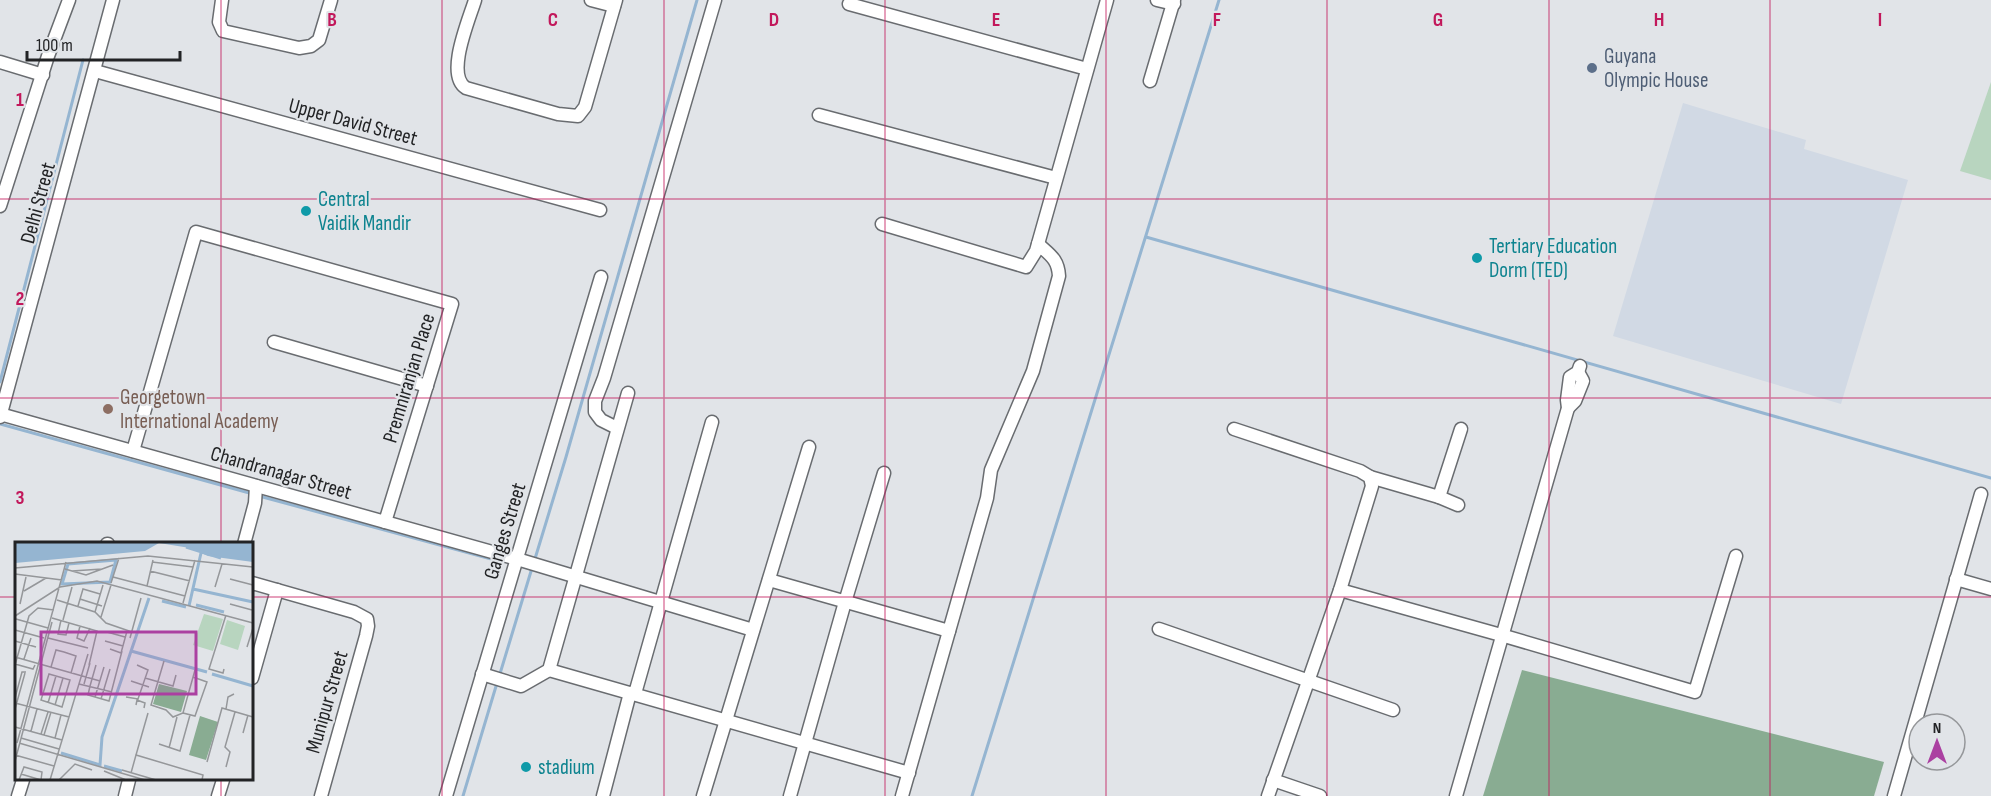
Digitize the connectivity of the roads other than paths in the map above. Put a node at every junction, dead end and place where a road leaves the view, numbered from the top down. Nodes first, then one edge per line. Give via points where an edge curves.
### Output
1 (69, 0) edge
2 (113, 0) edge
3 (222, 0) edge
4 (331, 0) edge
5 (475, 0) edge
6 (591, 0) edge
7 (715, 0) edge
8 (1107, 0) edge
9 (1157, 0) edge
10 (1174, 2) edge
11 (615, 3) edge
12 (849, 4) dead end
13 (0, 62) edge
14 (1087, 69) junction
15 (95, 71) junction
16 (42, 75) junction
17 (1150, 81) dead end
18 (819, 115) dead end
19 (1056, 178) junction
20 (0, 206) edge
21 (600, 210) dead end
22 (882, 224) dead end
23 (1038, 244) junction
24 (601, 278) dead end
25 (274, 342) dead end
26 (1579, 369) dead end
27 (427, 386) junction
28 (628, 393) dead end
29 (0, 415) edge
30 (712, 422) dead end
31 (617, 428) junction
32 (1234, 429) dead end
33 (1461, 429) dead end
34 (809, 447) dead end
35 (133, 451) junction
36 (884, 473) dead end
37 (1370, 477) junction
38 (255, 493) junction
39 (1981, 494) dead end
40 (1439, 496) junction
41 (1458, 505) dead end
42 (385, 522) junction
43 (244, 542) edge
44 (1736, 556) dead end
45 (516, 559) junction
46 (576, 577) junction
47 (1956, 579) junction
48 (769, 580) junction
49 (254, 584) edge
50 (1991, 589) edge
51 (277, 590) junction
52 (1340, 590) junction
53 (660, 602) junction
54 (844, 602) junction
55 (1159, 629) dead end
56 (753, 630) junction
57 (949, 631) junction
58 (1501, 635) junction
59 (549, 670) junction
60 (254, 671) edge
61 (493, 677) junction
62 (1308, 681) junction
63 (631, 693) junction
64 (1393, 710) dead end
65 (726, 721) junction
66 (805, 743) junction
67 (909, 773) junction
68 (1273, 780) junction
69 (23, 781) edge
70 (129, 781) edge
71 (223, 781) edge
72 (18, 796) edge
73 (125, 796) edge
74 (218, 796) edge
75 (321, 796) edge
76 (446, 796) edge
77 (603, 796) edge
78 (703, 796) edge
79 (790, 796) edge
80 (902, 796) edge
81 (1268, 796) edge
82 (1320, 796) edge
83 (1456, 796) edge
84 (1894, 796) edge

1 - 16 street, Delhi Street
2 - 15 street, Delhi Street
3 - 4 street via 219,22 223,31 299,48 319,40
5 - 11 street via 459,56 460,84 573,116 579,116 585,107
6 - 11 street
7 - 31 street via 595,401 595,412 601,420
8 - 14 street
9 - 10 street
10 - 17 street
12 - 14 street
13 - 16 street
14 - 19 street
15 - 21 street, Upper David Street
15 - 29 street, Delhi Street
16 - 20 street, Delhi Street
18 - 19 street
19 - 23 street
22 - 23 street via 1026,267
23 - 57 street via 1059,265 1059,276 1033,371 991,470 987,498
24 - 45 street, Ganges Street
25 - 27 street
26 - 58 street via 1582,381 1568,408
27 - 35 street, Premniranjan Place via 452,304 196,232
27 - 42 street, Premniranjan Place
28 - 31 street
29 - 35 street, Chandranagar Street
30 - 53 street
31 - 46 street
32 - 37 street
33 - 40 street
34 - 48 street
35 - 38 street, Chandranagar Street
36 - 54 street
37 - 40 street
37 - 52 street via 1372,486
38 - 42 street, Chandranagar Street
38 - 43 street
39 - 47 street
40 - 41 street
42 - 45 street, Chandranagar Street
44 - 58 street via 1695,692
45 - 46 street, Chandranagar Street
45 - 61 street, Ganges Street
46 - 53 street, Chandranagar Street
46 - 59 street
47 - 50 street
47 - 84 street
48 - 54 street
48 - 56 street
49 - 51 street
51 - 60 street
51 - 75 street, Munipur Street via 354,612 367,619 369,626
52 - 58 street
52 - 62 street
53 - 56 street, Chandranagar Street
53 - 63 street via 636,690
54 - 57 street
54 - 66 street
55 - 62 street
56 - 65 street
57 - 67 street
58 - 83 street
59 - 61 street via 521,686
59 - 63 street
61 - 76 street, Ganges Street
62 - 64 street
62 - 68 street
63 - 65 street
63 - 77 street
65 - 66 street
65 - 78 street
66 - 67 street
66 - 79 street
67 - 80 street
68 - 81 street
68 - 82 street
69 - 72 street
70 - 73 street
71 - 74 street

